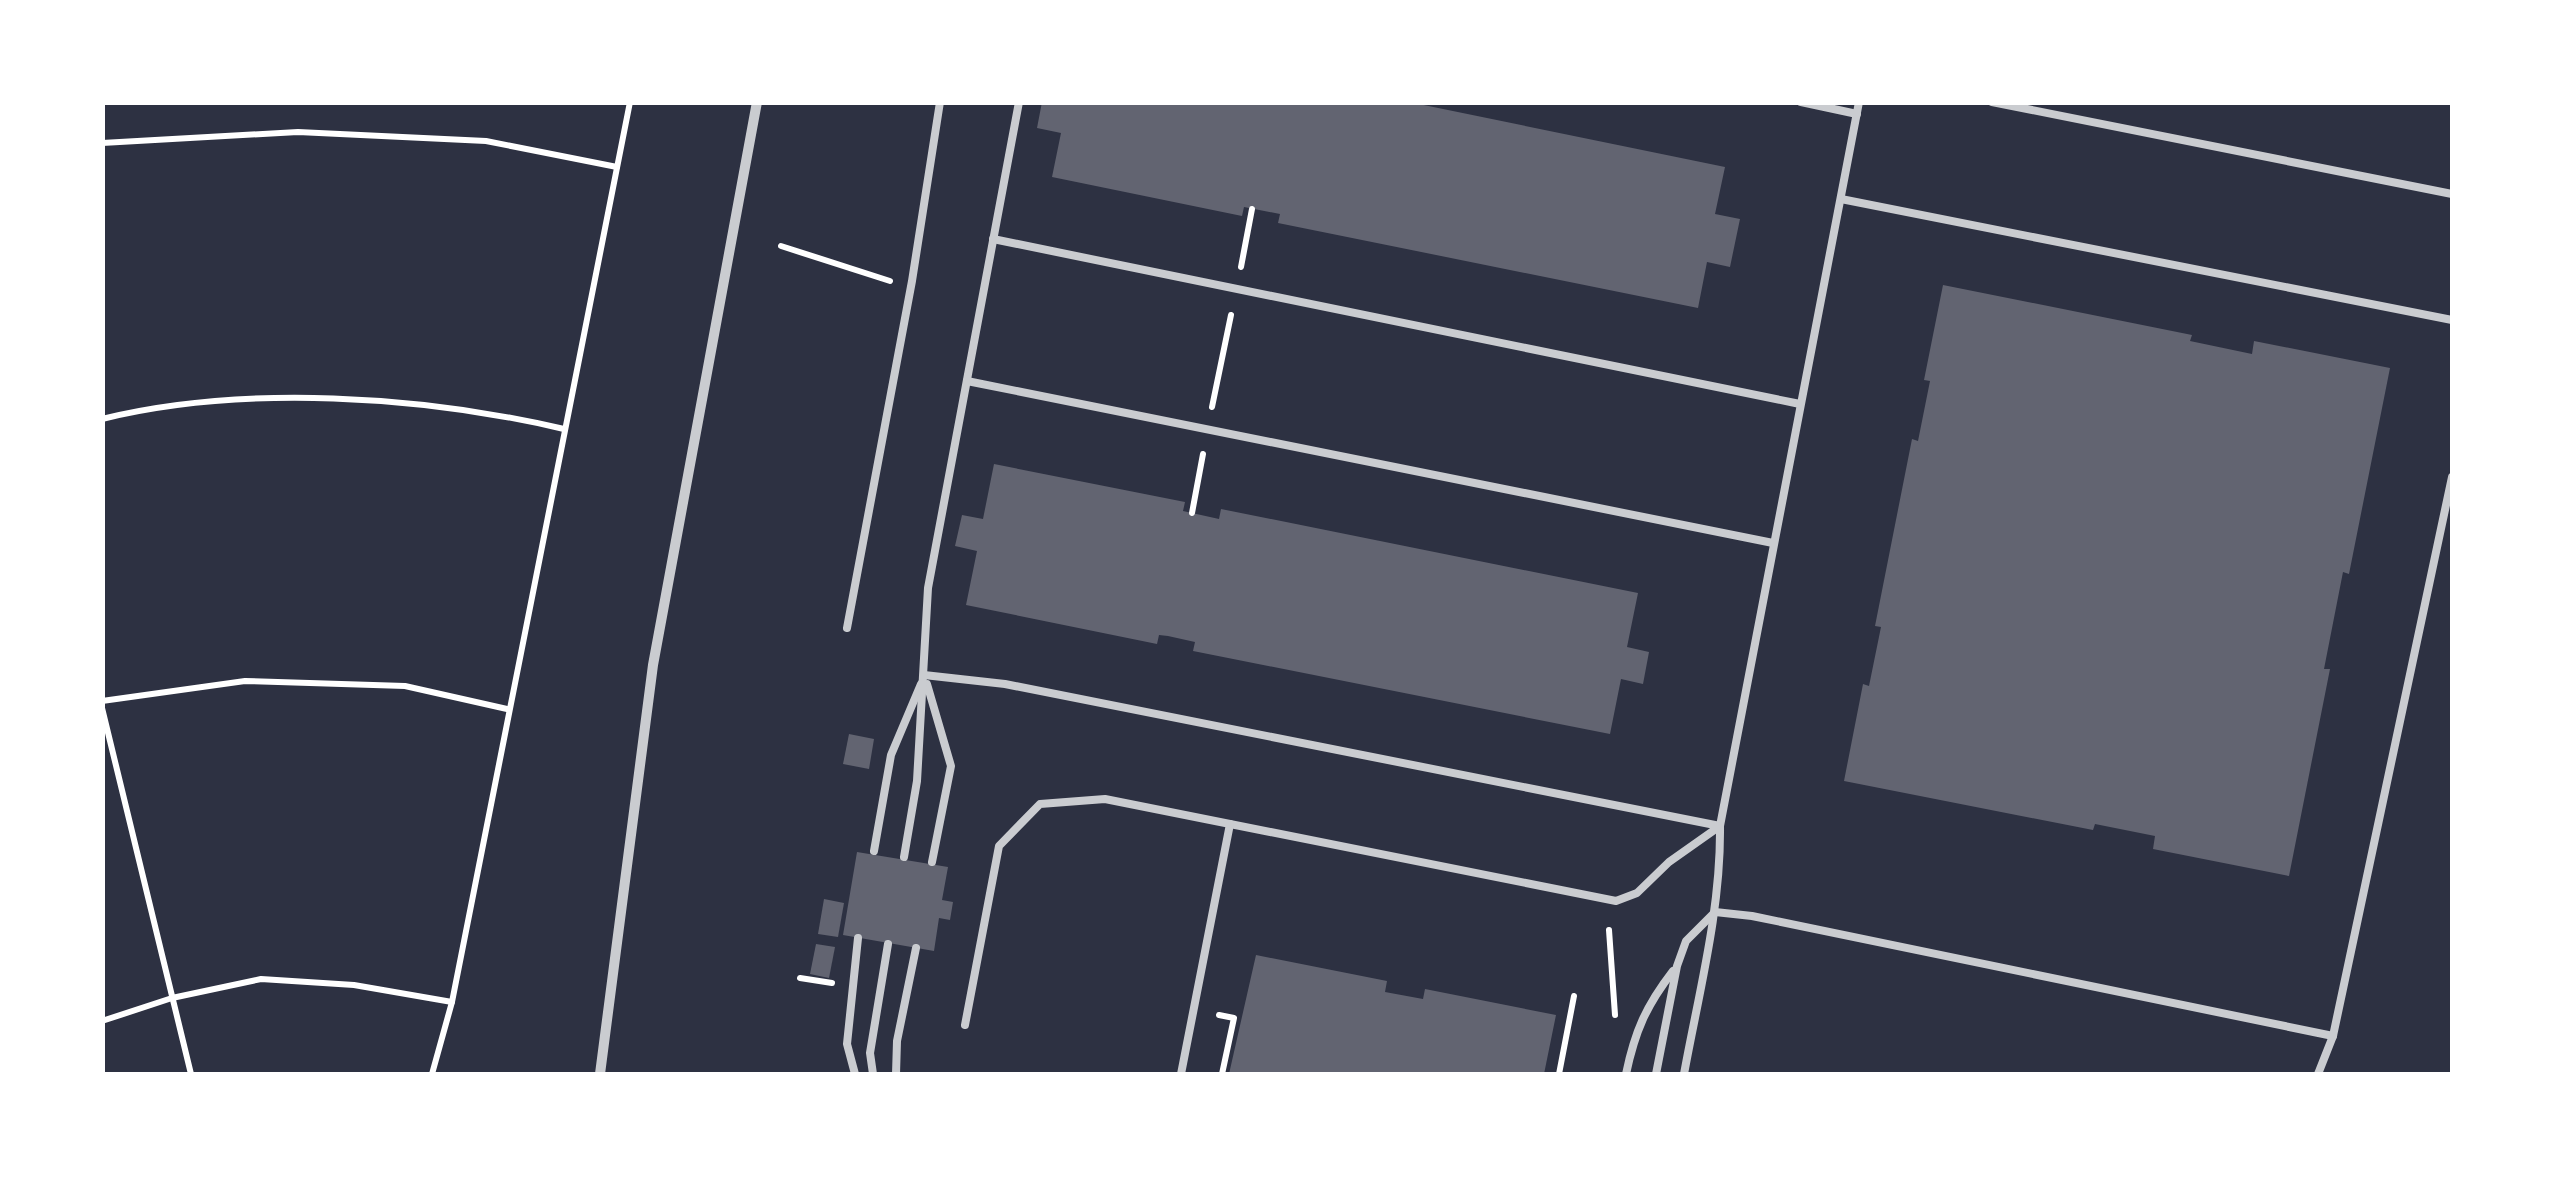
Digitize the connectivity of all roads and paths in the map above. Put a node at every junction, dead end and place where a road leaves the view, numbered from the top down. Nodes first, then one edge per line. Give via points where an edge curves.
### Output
1 (630, 102) edge
2 (756, 102) edge
3 (940, 102) edge
4 (1019, 102) edge
5 (1801, 102) edge
6 (1859, 102) edge
7 (1992, 102) edge
8 (1857, 114) junction
9 (102, 143) edge
10 (617, 166) junction
11 (2452, 194) edge
12 (1840, 199) junction
13 (1252, 209) dead end
14 (993, 240) junction
15 (782, 246) dead end
16 (1240, 268) dead end
17 (910, 287) junction
18 (1231, 315) dead end
19 (2452, 320) edge
20 (967, 382) junction
21 (1800, 404) junction
22 (1212, 408) dead end
23 (102, 418) edge
24 (564, 429) junction
25 (1204, 454) dead end
26 (2452, 477) edge
27 (1192, 513) dead end
28 (1773, 543) junction
29 (846, 628) dead end
30 (924, 675) junction
31 (102, 704) edge
32 (508, 708) junction
33 (1230, 824) junction
34 (1720, 826) junction
35 (874, 852) dead end
36 (904, 857) dead end
37 (932, 862) dead end
38 (1715, 912) junction
39 (1608, 930) dead end
40 (858, 938) dead end
41 (888, 944) dead end
42 (916, 948) dead end
43 (1677, 966) junction
44 (800, 978) dead end
45 (815, 981) dead end
46 (1574, 996) dead end
47 (172, 998) junction
48 (452, 1002) junction
49 (1193, 1011) junction
50 (102, 1021) edge
51 (1615, 1021) dead end
52 (965, 1025) dead end
53 (2333, 1036) junction
54 (191, 1074) edge
55 (432, 1074) edge
56 (600, 1074) edge
57 (856, 1074) edge
58 (873, 1074) edge
59 (896, 1074) edge
60 (1181, 1074) edge
61 (1222, 1074) edge
62 (1559, 1074) edge
63 (1626, 1074) edge
64 (1656, 1074) edge
65 (1684, 1074) edge
66 (2318, 1074) edge

1 - 10 path
2 - 56 street via 653,665
3 - 17 lane
4 - 14 lane
5 - 8 lane
6 - 8 lane
7 - 11 lane
8 - 12 lane
9 - 10 path via 298,132 486,141
10 - 24 path
12 - 19 lane
12 - 21 lane
13 - 16 path
14 - 20 lane
14 - 21 lane
15 - 17 path
17 - 29 lane
18 - 22 path
20 - 28 lane
20 - 30 lane via 928,588
21 - 28 lane
23 - 24 path via 235,401 335,400 426,405
24 - 32 path
25 - 27 path
26 - 53 lane
28 - 34 lane
30 - 34 lane via 1005,684
30 - 35 lane via 891,755
30 - 36 lane
30 - 37 lane via 950,766
31 - 32 path via 245,682 405,686
31 - 47 path
32 - 48 path
33 - 34 lane via 1616,902 1637,893
33 - 49 lane
33 - 52 lane via 1105,798 1040,804 999,846
34 - 38 lane
38 - 43 lane via 1686,942
38 - 53 lane
38 - 65 lane
39 - 51 path
40 - 57 lane via 847,1044
41 - 58 lane via 870,1054
42 - 59 lane
43 - 63 lane via 1649,1003
43 - 64 lane
44 - 45 path
46 - 62 path
47 - 48 path via 261,978
47 - 50 path
47 - 54 path
48 - 55 path
49 - 60 lane
49 - 61 path via 1234,1018
53 - 66 lane

